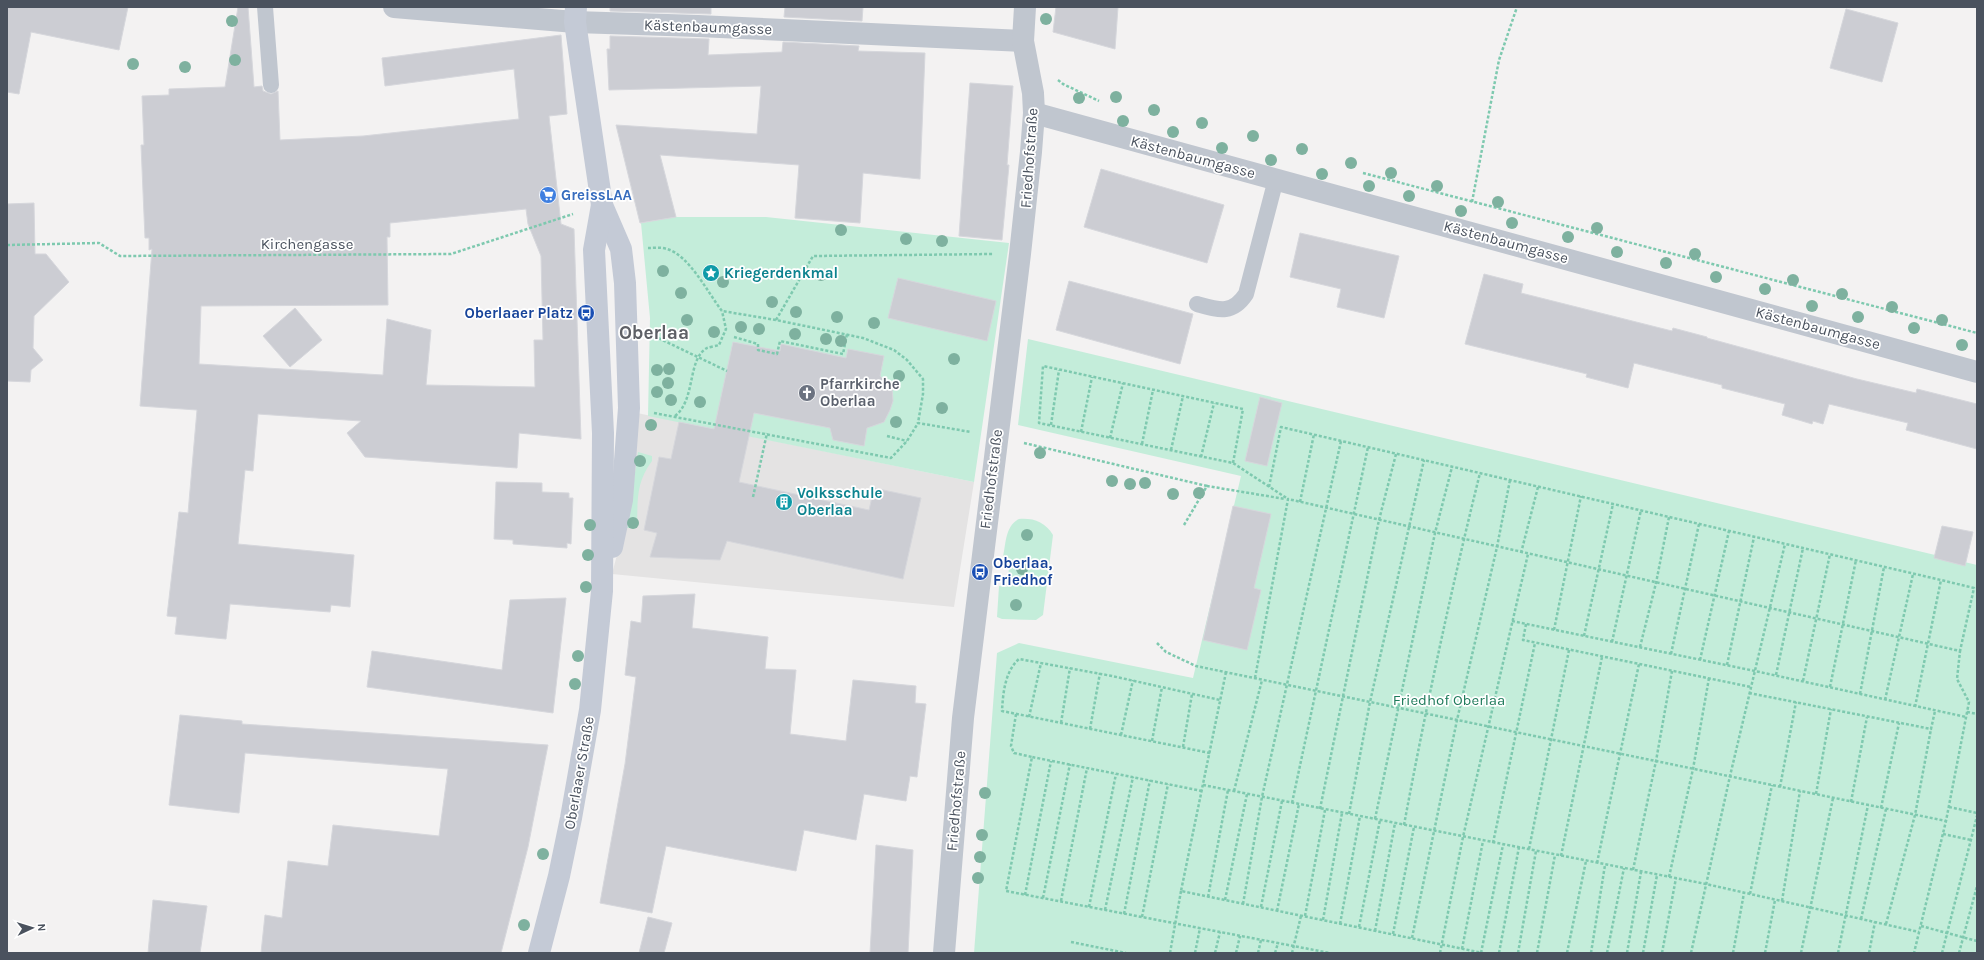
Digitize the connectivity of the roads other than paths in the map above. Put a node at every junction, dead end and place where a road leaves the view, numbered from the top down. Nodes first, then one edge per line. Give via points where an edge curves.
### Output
1 (266, 7) edge
2 (394, 7) edge
3 (1024, 7) edge
4 (576, 15) edge
5 (1023, 41) junction
6 (271, 85) dead end
7 (1034, 113) junction
8 (1276, 180) junction
9 (602, 205) junction
10 (1197, 304) dead end
11 (1977, 372) edge
12 (602, 591) junction
13 (539, 953) edge
14 (944, 953) edge

1 - 6 lane
2 - 4 street, Kästenbaumgasse
3 - 5 street, Friedhofstraße
4 - 5 street, Kästenbaumgasse via 698,26
4 - 9 main road
5 - 7 street, Friedhofstraße via 1033,93
7 - 8 street, Kästenbaumgasse
7 - 14 street, Friedhofstraße via 1020,254 963,718
8 - 10 lane via 1246,294 1239,305 1228,309 1215,309
8 - 11 street, Kästenbaumgasse
9 - 12 main road via 594,250 603,433
9 - 12 main road via 621,249 628,335 629,408 622,500
12 - 13 main road, Oberlaaer Straße via 590,710 559,876

